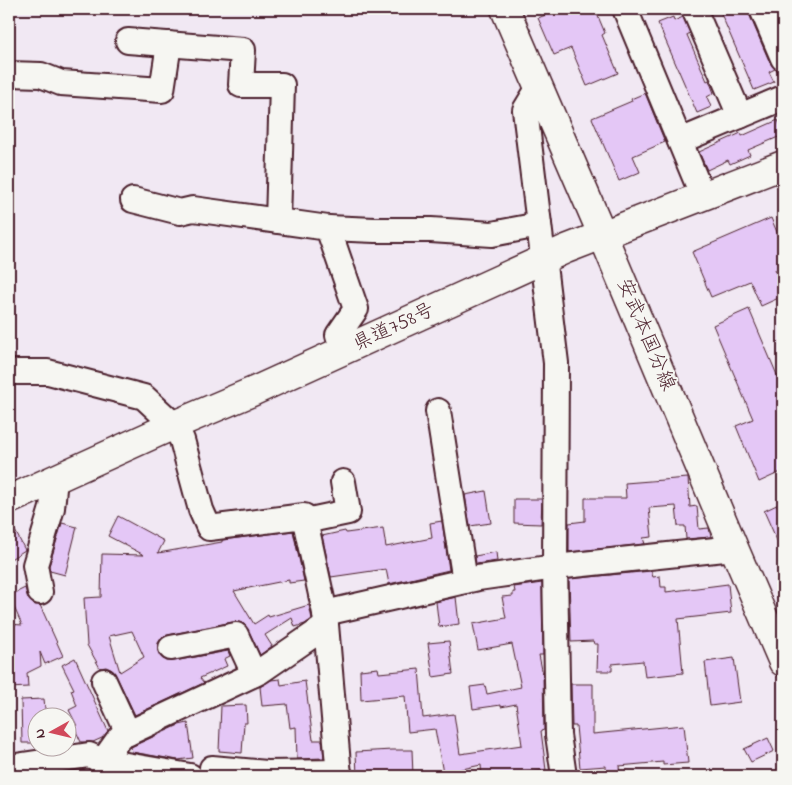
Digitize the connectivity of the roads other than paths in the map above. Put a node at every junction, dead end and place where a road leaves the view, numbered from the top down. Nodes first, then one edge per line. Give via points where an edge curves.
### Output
1 (505, 9) edge
2 (625, 9) edge
3 (694, 9) edge
4 (762, 9) edge
5 (128, 41) dead end
6 (169, 44) junction
7 (783, 58) edge
8 (9, 74) edge
9 (539, 87) junction
10 (783, 98) edge
11 (740, 116) junction
12 (680, 142) junction
13 (783, 165) edge
14 (703, 197) junction
15 (133, 200) dead end
16 (278, 221) junction
17 (538, 225) junction
18 (328, 228) junction
19 (603, 236) junction
20 (543, 260) junction
21 (342, 351) junction
22 (9, 372) edge
23 (438, 411) dead end
24 (174, 425) junction
25 (54, 480) junction
26 (343, 482) dead end
27 (9, 500) edge
28 (305, 521) junction
29 (734, 548) junction
30 (555, 567) junction
31 (465, 581) junction
32 (40, 592) dead end
33 (326, 620) junction
34 (171, 648) dead end
35 (783, 662) edge
36 (254, 674) junction
37 (104, 680) dead end
38 (128, 733) junction
39 (9, 767) edge
40 (102, 769) edge
41 (201, 772) edge
42 (339, 774) edge
43 (564, 776) edge

1 - 9 main road, 安武本国分線
2 - 12 street
3 - 11 street
4 - 7 street
5 - 6 street
6 - 8 street via 162,90 61,83 41,76
6 - 16 street via 243,50 241,84 282,85
9 - 17 street via 525,110
9 - 19 main road, 安武本国分線
10 - 11 street
11 - 12 street
12 - 14 street
13 - 14 main road, 県道758号
14 - 19 main road, 県道758号
15 - 16 street via 180,212 193,209
16 - 18 street
17 - 18 street via 492,234
17 - 20 street
18 - 21 street via 356,309 338,335
19 - 20 main road, 県道758号
19 - 29 main road, 安武本国分線
20 - 21 main road, 県道758号
20 - 30 street via 556,363
21 - 24 main road, 県道758号
22 - 24 street via 48,372 144,397
23 - 31 street
24 - 25 main road, 県道758号
24 - 28 street via 182,440 209,528 304,516
25 - 27 main road, 県道758号
25 - 32 street via 52,508 35,565
26 - 28 street via 348,512
28 - 33 street
29 - 30 street
29 - 35 main road, 安武本国分線
30 - 31 street
30 - 43 street via 558,735
31 - 33 street
33 - 36 street
33 - 42 street
34 - 36 street via 236,635
36 - 38 street
37 - 38 street
38 - 40 street via 120,737
39 - 40 street via 89,755
40 - 41 street
41 - 42 street

